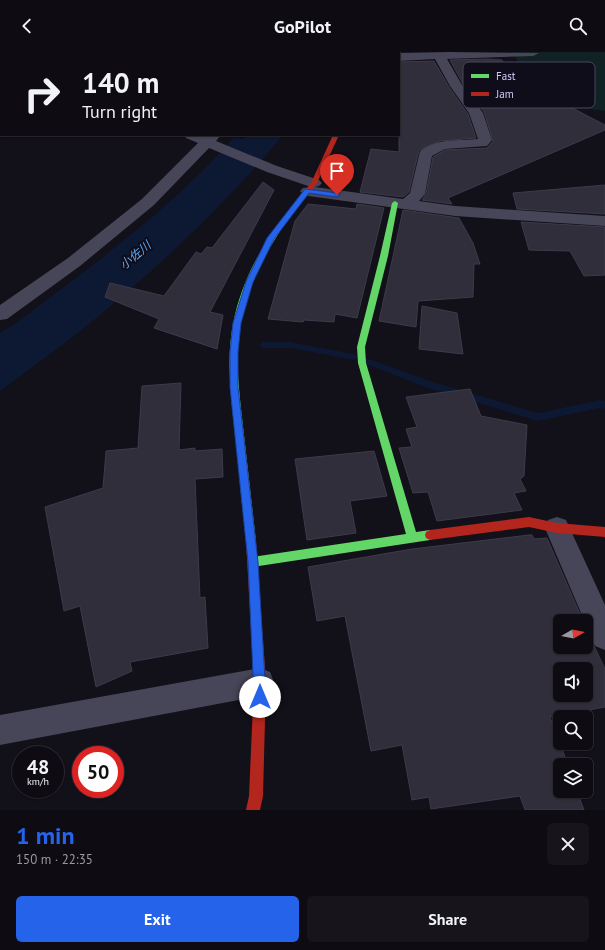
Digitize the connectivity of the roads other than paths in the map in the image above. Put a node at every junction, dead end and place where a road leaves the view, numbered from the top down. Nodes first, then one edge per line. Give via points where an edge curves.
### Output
1 (495, 53) edge
2 (533, 53) dead end
3 (439, 56) junction
4 (400, 57) edge
5 (463, 95) edge
6 (472, 108) edge
7 (194, 136) edge
8 (336, 136) edge
9 (210, 141) edge
10 (311, 187) junction
11 (400, 204) junction
12 (605, 221) edge
13 (0, 314) edge
14 (557, 528) junction
15 (605, 532) edge
16 (412, 537) junction
17 (253, 562) junction
18 (605, 636) edge
19 (260, 682) junction
20 (0, 730) edge
21 (254, 810) edge

1 - 2 street
1 - 3 street
3 - 4 street
3 - 5 street
6 - 11 street via 485,140 482,143 447,144 430,149 425,154 417,194
7 - 9 street
8 - 10 main road
9 - 10 street
9 - 13 street via 148,202 74,262
10 - 11 street
10 - 17 main road via 271,238 249,282 237,323 234,387
11 - 12 street via 455,211
11 - 16 main road via 361,347 362,363
14 - 15 main road
14 - 16 main road via 529,522
14 - 18 street
16 - 17 main road
17 - 19 main road
19 - 20 street
19 - 21 main road

